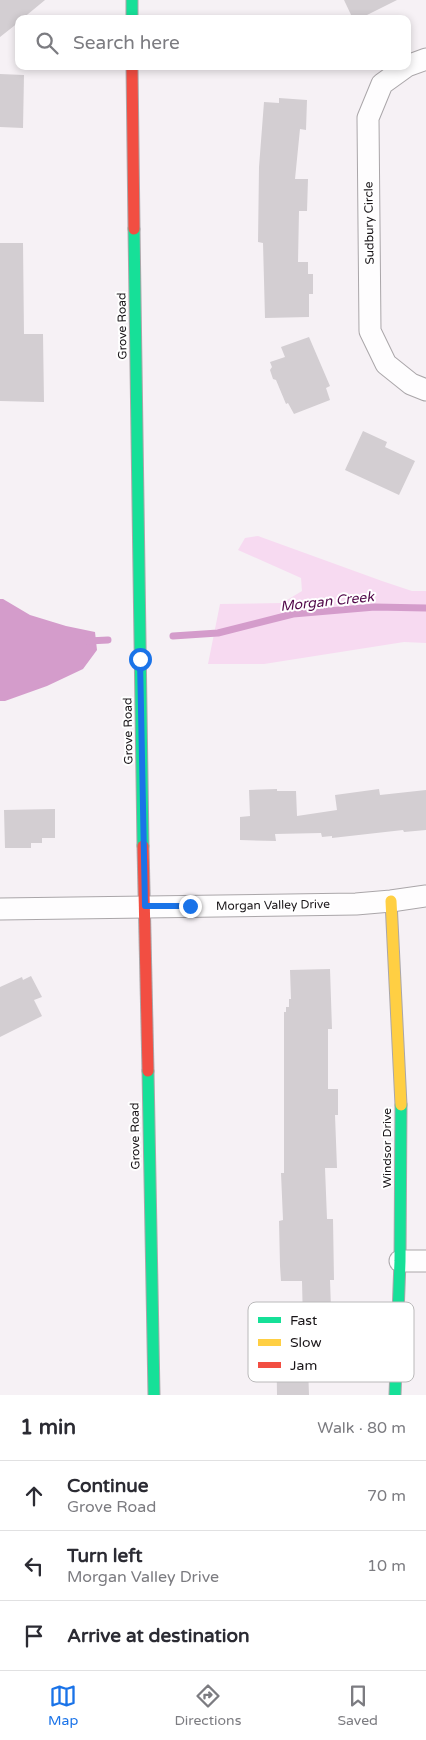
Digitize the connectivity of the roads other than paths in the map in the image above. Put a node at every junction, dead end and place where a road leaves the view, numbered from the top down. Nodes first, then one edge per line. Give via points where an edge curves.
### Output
1 (132, 0) edge
2 (132, 15) edge
3 (426, 59) edge
4 (411, 65) edge
5 (132, 70) edge
6 (401, 70) edge
7 (426, 390) edge
8 (426, 896) edge
9 (391, 901) junction
10 (145, 906) junction
11 (0, 909) edge
12 (400, 1260) junction
13 (426, 1261) edge
14 (398, 1302) edge
15 (395, 1382) edge
16 (154, 1395) edge
17 (395, 1395) edge

1 - 2 street
3 - 4 street, Sudbury Circle
5 - 10 street, Grove Road
6 - 7 street, Sudbury Circle via 382,84 368,118 370,331 386,364 411,384
8 - 9 street, Morgan Valley Drive
9 - 10 street, Morgan Valley Drive
9 - 12 street, Windsor Drive via 401,1086
10 - 11 street, Morgan Valley Drive
10 - 16 street, Grove Road
12 - 13 street
12 - 14 street, Windsor Drive
15 - 17 street, Windsor Drive

